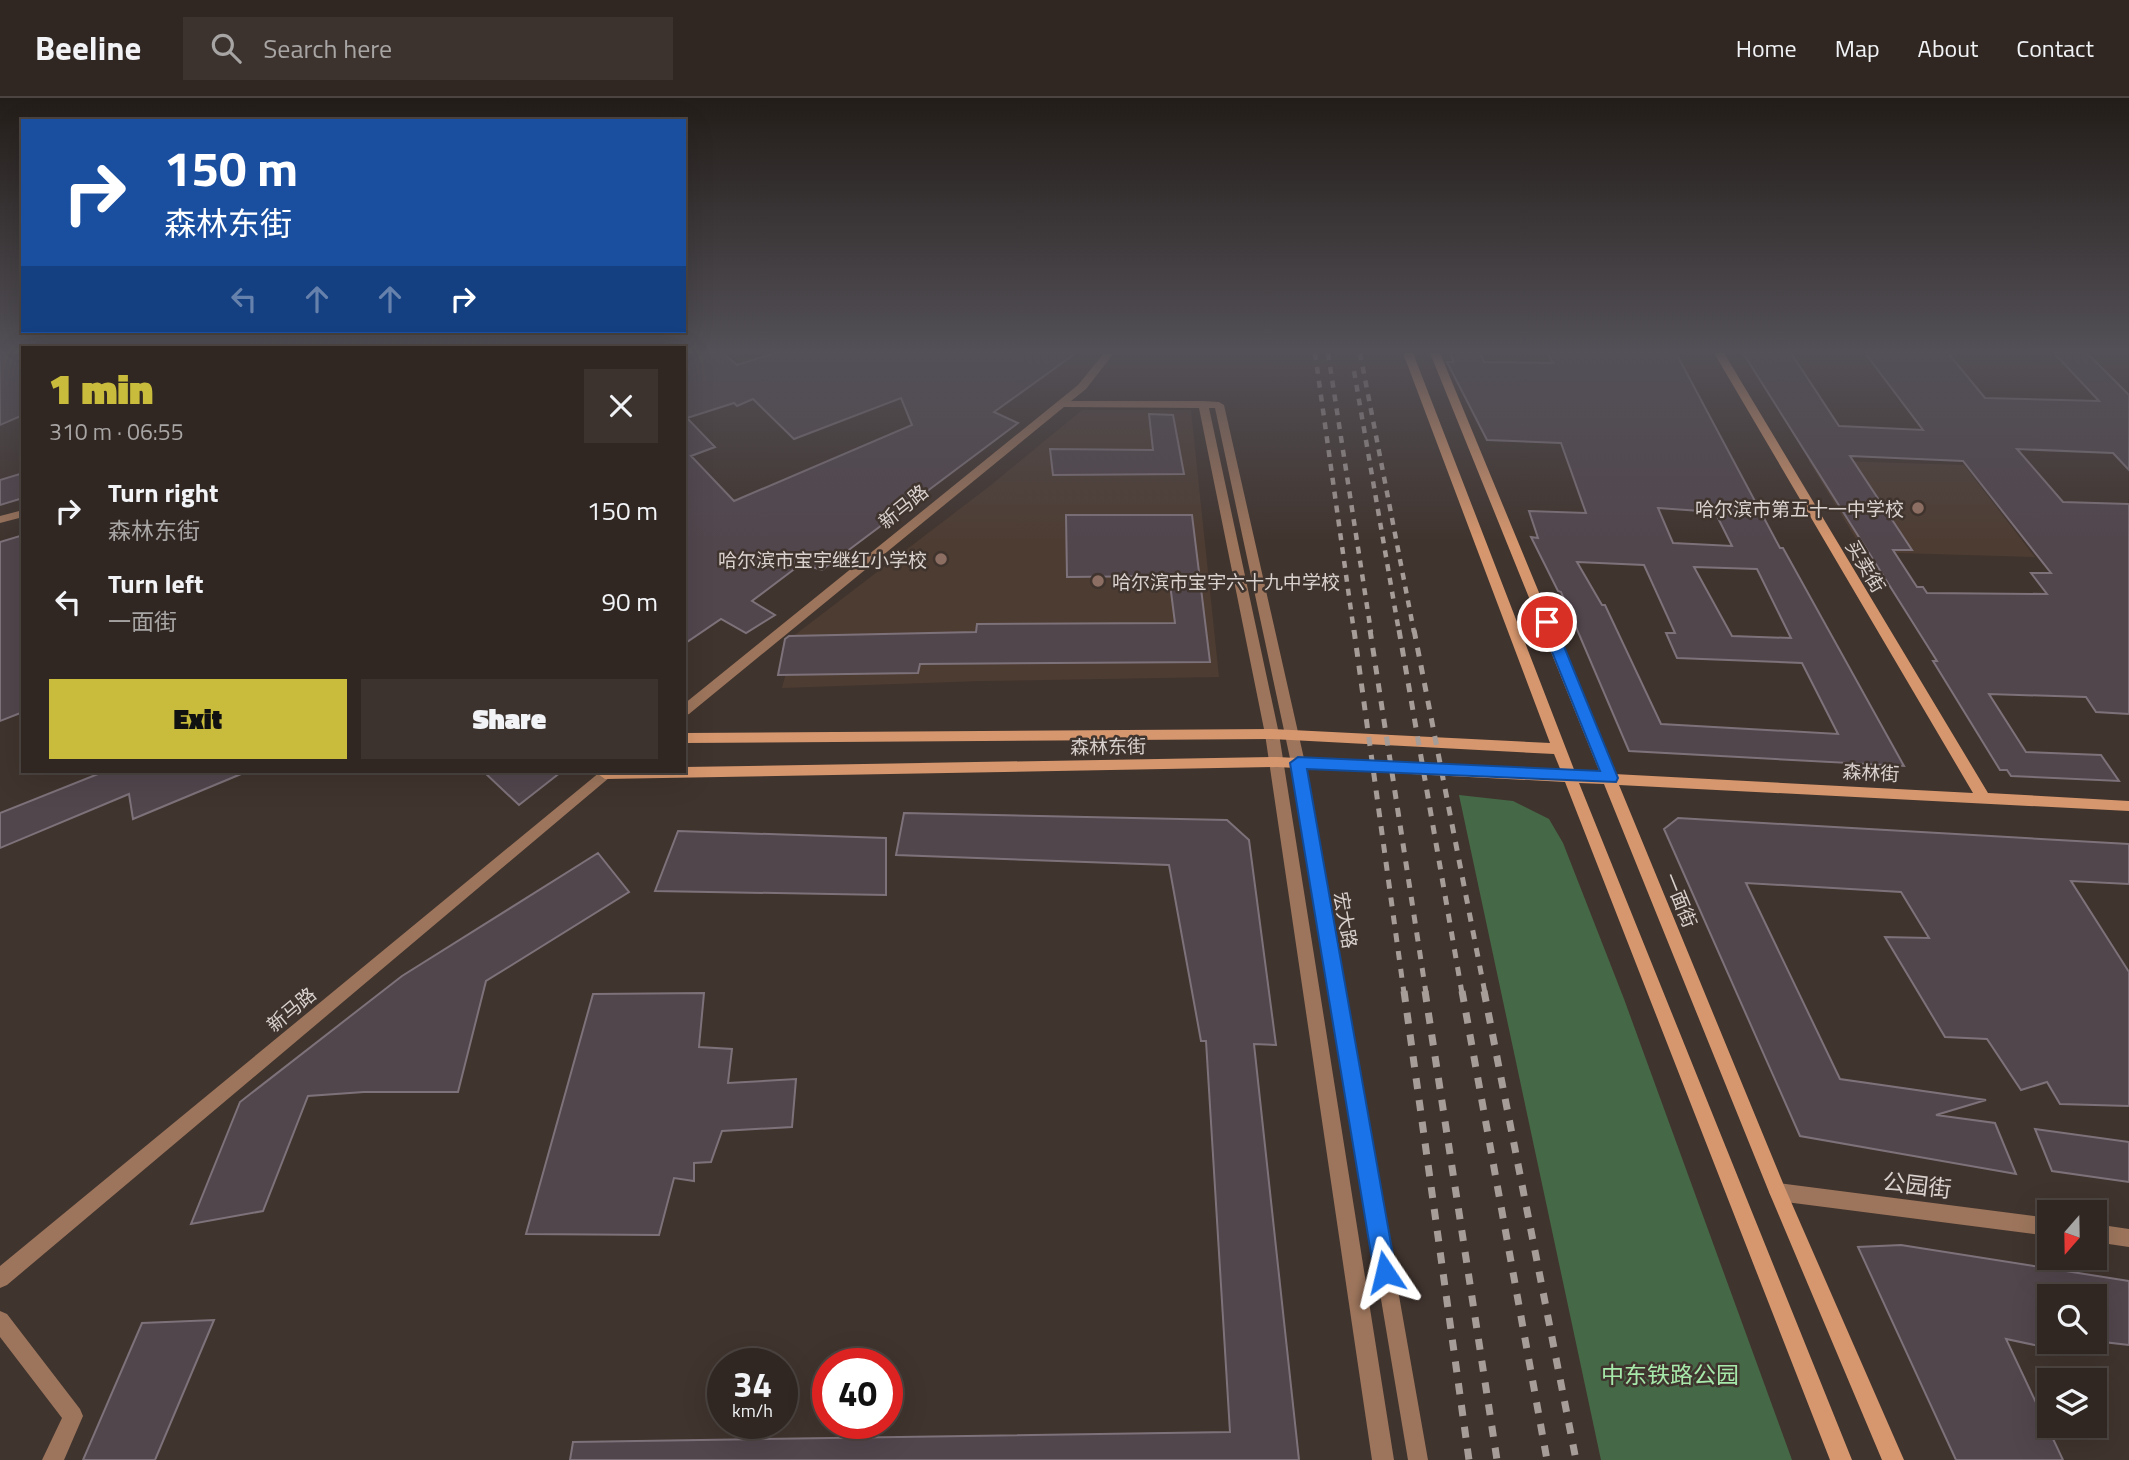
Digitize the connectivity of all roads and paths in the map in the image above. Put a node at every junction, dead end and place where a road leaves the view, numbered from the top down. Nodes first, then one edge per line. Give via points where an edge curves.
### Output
1 (1045, 417) edge
2 (1206, 417) edge
3 (1222, 417) edge
4 (1432, 417) edge
5 (1462, 417) edge
6 (1757, 417) edge
7 (21, 514) edge
8 (0, 520) edge
9 (686, 709) edge
10 (1272, 734) junction
11 (1292, 735) junction
12 (686, 738) edge
13 (1560, 749) junction
14 (1277, 762) junction
15 (1298, 763) junction
16 (686, 772) edge
17 (607, 773) edge
18 (1570, 778) junction
19 (1610, 778) junction
20 (1983, 797) junction
21 (2129, 806) edge
22 (1778, 1192) junction
23 (2037, 1225) edge
24 (2107, 1235) edge
25 (2129, 1238) edge
26 (0, 1278) edge
27 (0, 1321) edge
28 (53, 1460) edge
29 (1383, 1460) edge
30 (1418, 1460) edge
31 (1841, 1460) edge
32 (1893, 1460) edge

1 - 9 street, 新马路
2 - 10 street
3 - 11 street, 宏大路
4 - 13 main road
5 - 19 main road, 一面街
6 - 20 main road, 买卖街
7 - 8 street
10 - 11 main road, 森林东街
10 - 12 main road, 森林东街
10 - 14 street
11 - 13 main road, 森林东街
11 - 15 street, 宏大路
13 - 18 main road
14 - 15 main road, 森林东街
14 - 16 main road, 森林东街
14 - 29 street
15 - 18 main road, 森林东街
15 - 30 street, 宏大路
17 - 26 street, 新马路
18 - 19 main road, 森林东街
18 - 31 main road
19 - 20 main road, 森林街
19 - 22 main road, 一面街
20 - 21 main road, 森林街
22 - 23 street, 公园街
22 - 32 main road, 一面街
24 - 25 street
27 - 28 street via 73,1416

